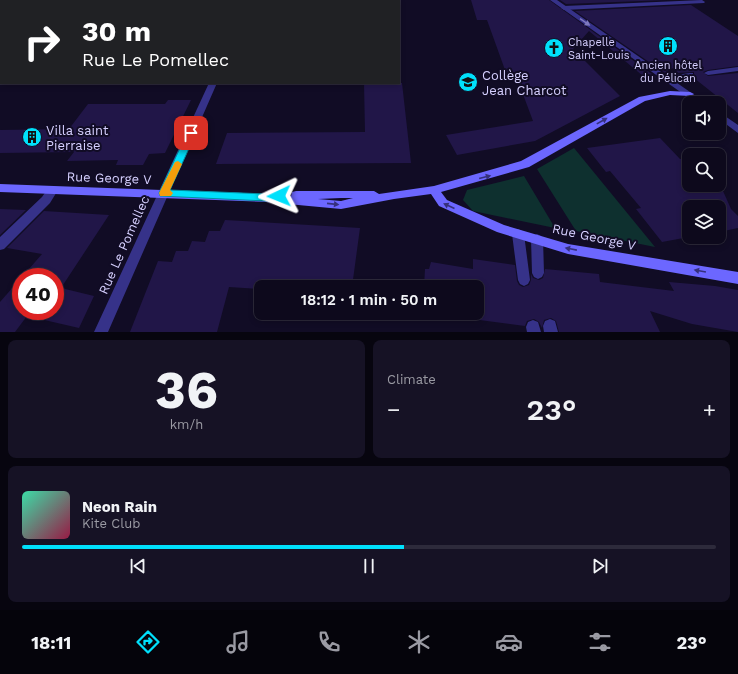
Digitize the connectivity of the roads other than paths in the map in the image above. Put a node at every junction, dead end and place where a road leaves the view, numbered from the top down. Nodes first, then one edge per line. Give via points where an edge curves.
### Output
1 (553, 0) edge
2 (702, 2) dead end
3 (564, 8) junction
4 (738, 70) edge
5 (708, 73) dead end
6 (690, 76) dead end
7 (668, 78) junction
8 (213, 84) edge
9 (690, 94) junction
10 (693, 96) edge
11 (726, 121) edge
12 (738, 130) edge
13 (0, 188) edge
14 (53, 190) junction
15 (434, 190) junction
16 (164, 193) junction
17 (518, 234) junction
18 (537, 239) junction
19 (0, 245) edge
20 (538, 272) dead end
21 (738, 278) edge
22 (524, 280) dead end
23 (101, 332) edge

1 - 3 street
2 - 3 street
3 -> 7 street
4 - 5 street
6 - 7 street
7 - 9 street
8 - 16 street, Rue Le Pomellec
9 - 10 street
15 -> 9 street, Rue George V via 525,164 642,99 670,93
11 - 12 street
13 - 14 street, Rue George V
14 - 16 street, Rue George V
14 - 19 street
15 - 16 street, Rue George V via 342,205
17 -> 15 street, Rue George V via 443,203
16 - 23 street, Rue Le Pomellec
17 - 18 street, Rue George V
17 - 22 street
18 - 20 street
21 -> 18 street, Rue George V via 568,249

